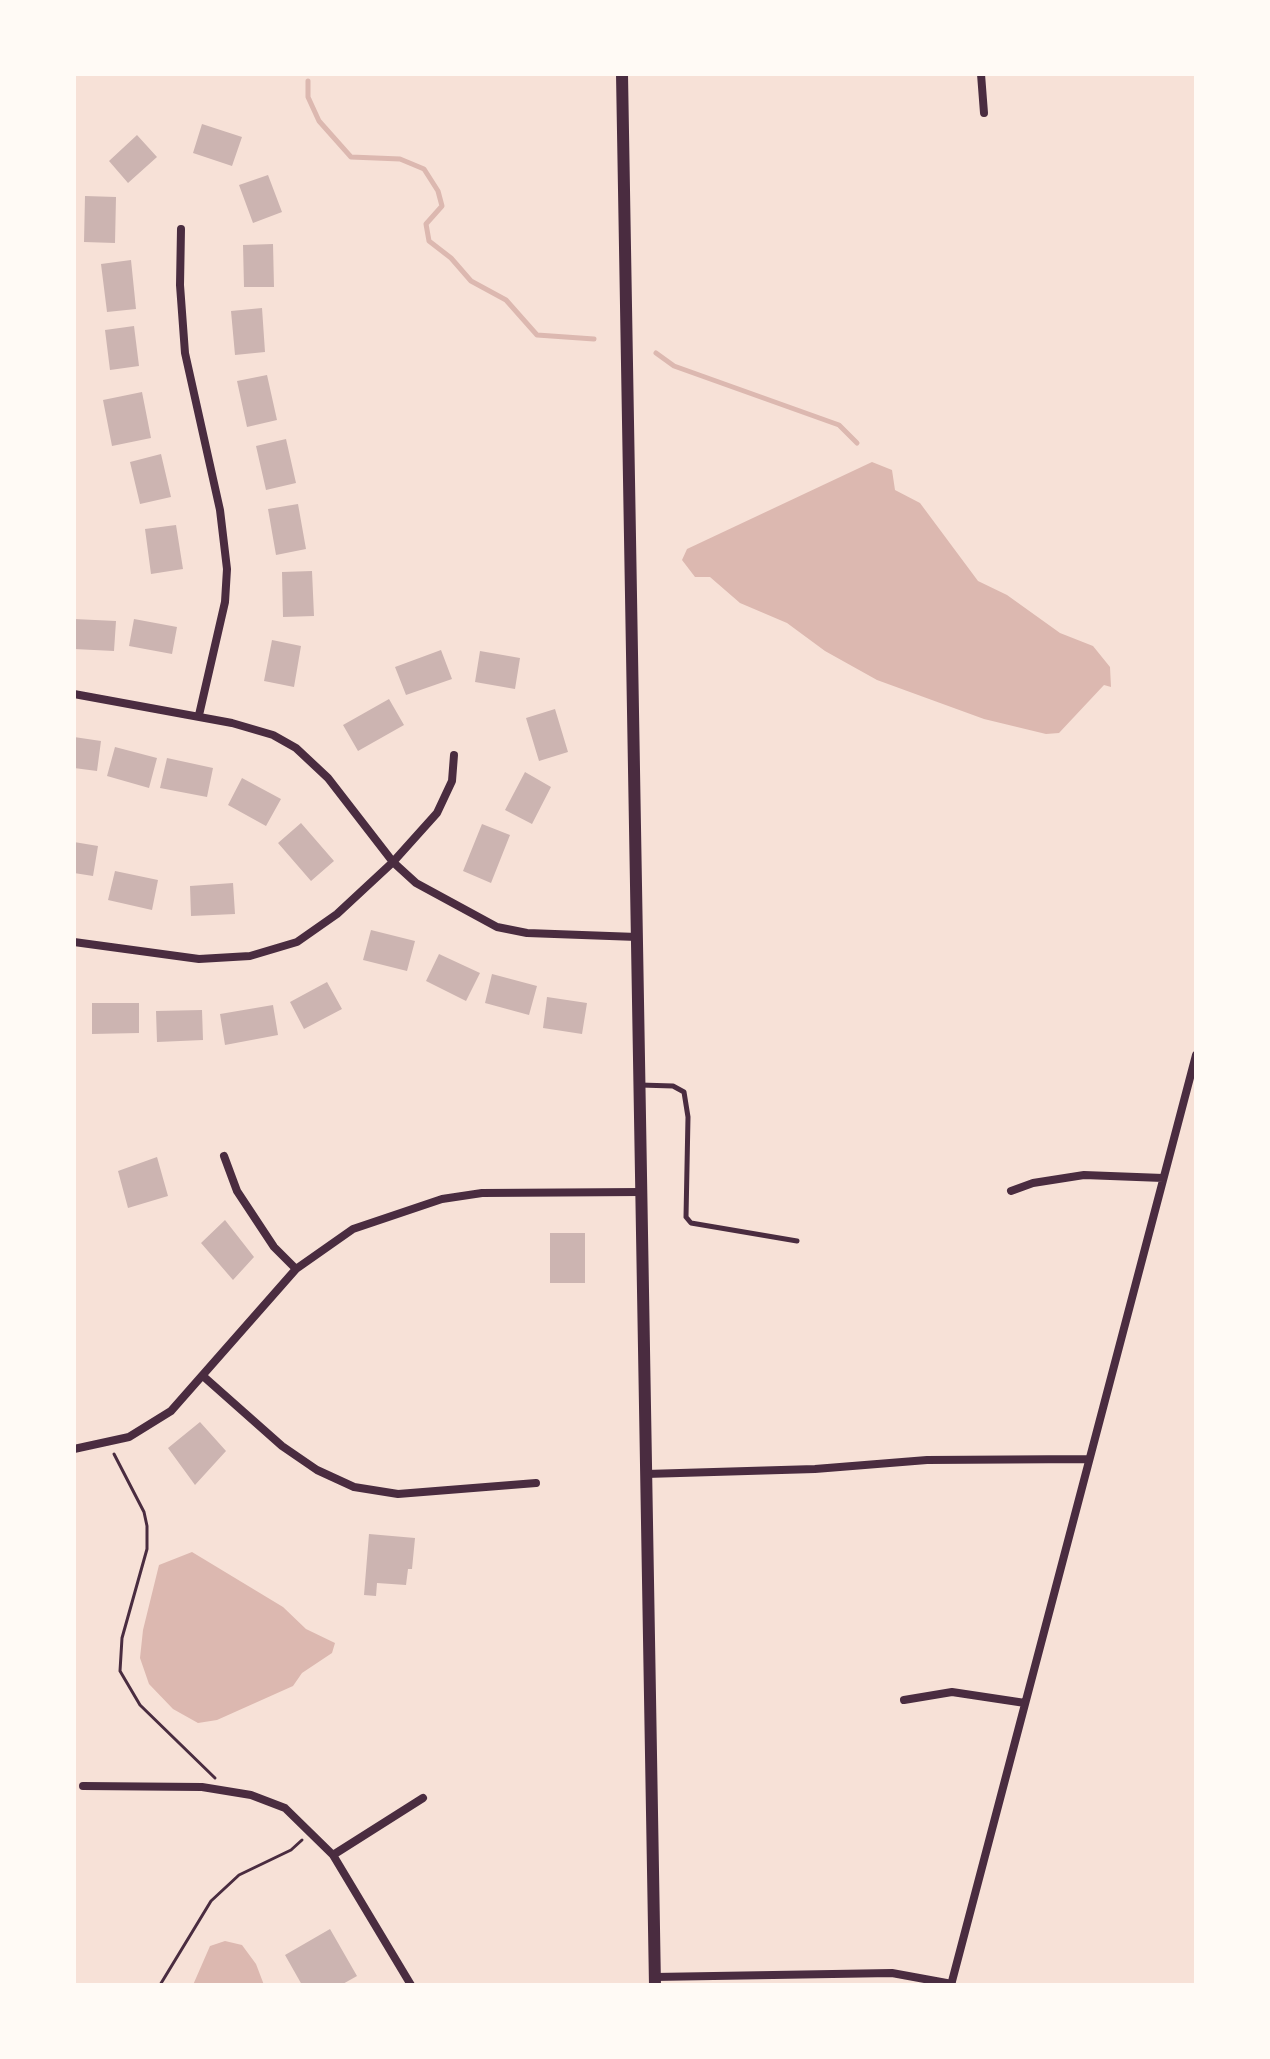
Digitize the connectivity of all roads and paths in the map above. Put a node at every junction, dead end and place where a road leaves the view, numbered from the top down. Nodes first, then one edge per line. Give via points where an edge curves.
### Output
1 (622, 74) edge
2 (981, 74) edge
3 (984, 113) dead end
4 (181, 229) dead end
5 (74, 694) edge
6 (199, 715) junction
7 (454, 755) dead end
8 (393, 862) junction
9 (637, 937) junction
10 (74, 942) edge
11 (1196, 1055) edge
12 (639, 1085) junction
13 (224, 1156) dead end
14 (1163, 1178) junction
15 (1011, 1191) dead end
16 (641, 1192) junction
17 (797, 1241) dead end
18 (296, 1269) junction
19 (203, 1376) junction
20 (109, 1443) junction
21 (74, 1449) edge
22 (1089, 1459) junction
23 (646, 1474) junction
24 (536, 1483) dead end
25 (904, 1700) dead end
26 (1025, 1703) junction
27 (83, 1786) dead end
28 (225, 1791) junction
29 (423, 1798) dead end
30 (312, 1833) junction
31 (333, 1855) junction
32 (654, 1981) edge
33 (160, 1985) edge
34 (411, 1985) edge
35 (952, 1985) edge

1 - 9 street
2 - 3 street
4 - 6 street via 185,353 220,510 227,569 225,602
5 - 6 street
6 - 8 street via 273,735 303,753
7 - 8 street via 452,781 437,813
8 - 9 street via 416,883 497,927
8 - 10 street via 297,942 250,956 199,959
9 - 12 street
11 - 14 street
12 - 16 street
12 - 17 lane via 673,1086 684,1092 686,1217 691,1223
13 - 18 street via 237,1191 274,1247
14 - 15 street via 1084,1175
14 - 22 street
16 - 18 street via 482,1193 442,1199 353,1229
16 - 23 street
18 - 19 street
19 - 20 street via 171,1411
19 - 24 street via 282,1446 354,1487 398,1494
20 - 21 street
20 - 28 path via 147,1526 147,1549 122,1638 120,1671 140,1705 206,1766
22 - 23 street via 927,1460
22 - 26 street
23 - 32 street
25 - 26 street via 952,1692
26 - 35 street
27 - 28 street
28 - 30 street via 285,1808
29 - 31 street
30 - 31 street
30 - 33 path via 291,1850 239,1875 211,1901
31 - 34 street
32 - 35 street via 892,1973

